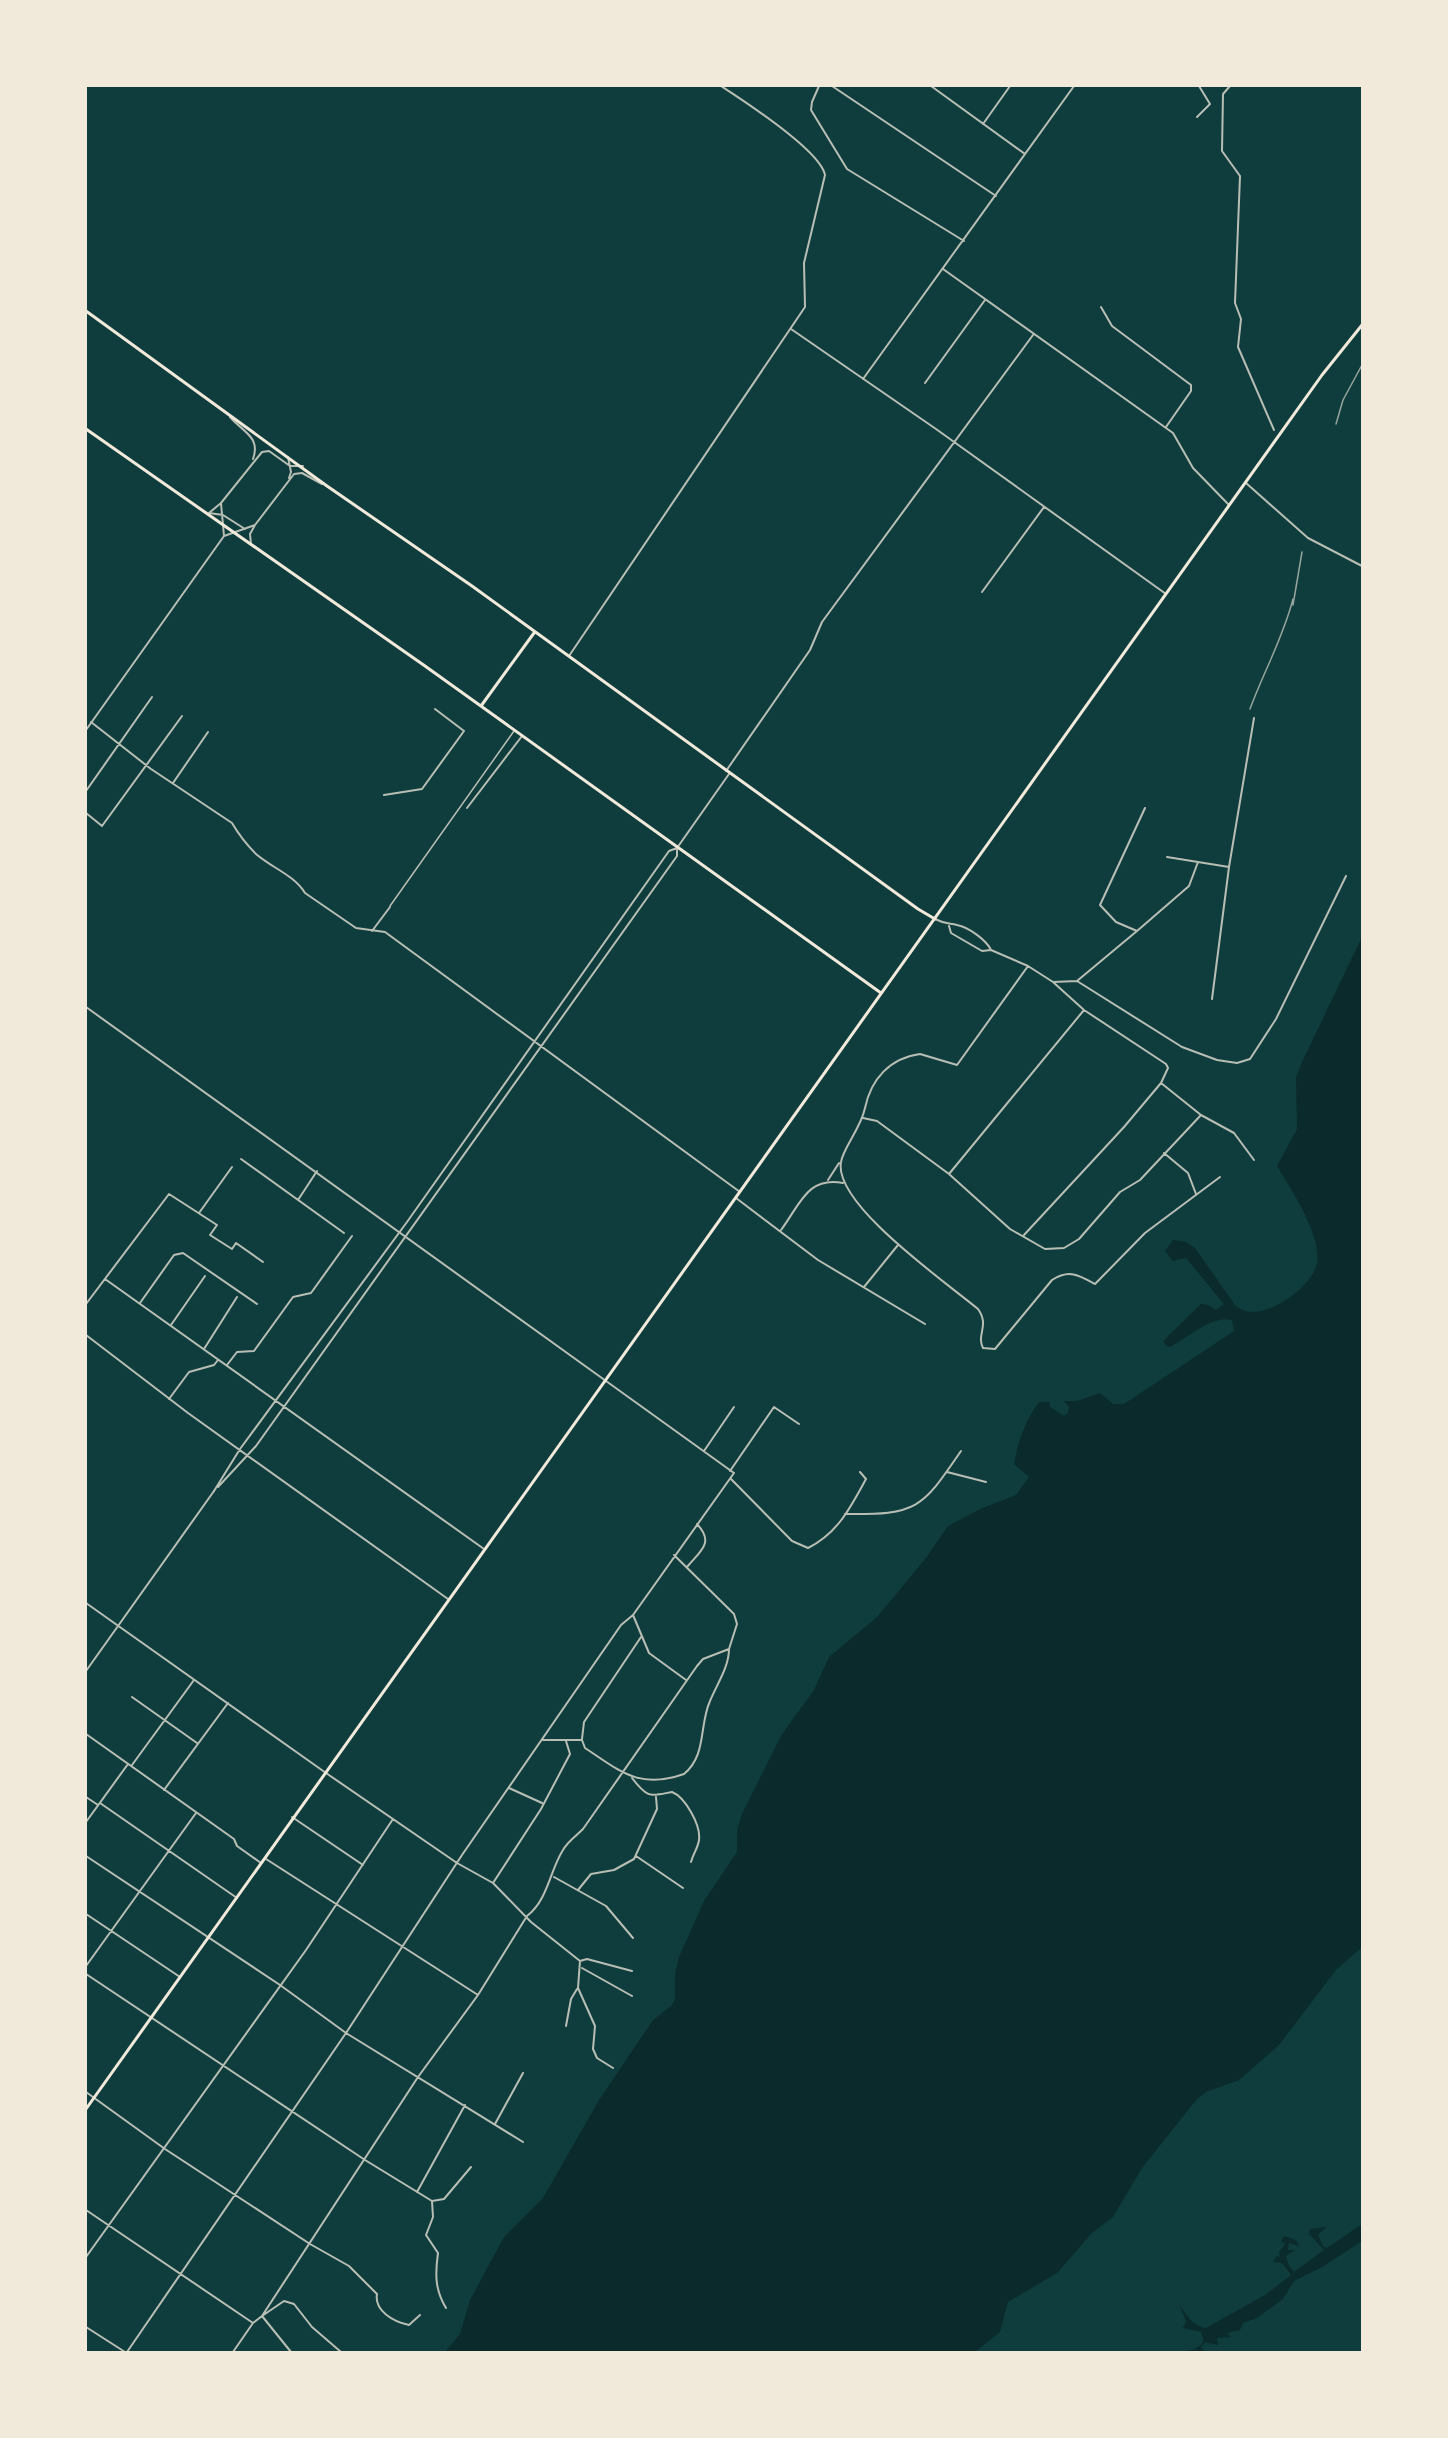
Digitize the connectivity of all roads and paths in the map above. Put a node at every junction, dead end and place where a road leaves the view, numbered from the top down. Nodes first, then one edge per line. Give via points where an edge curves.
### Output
1 (721, 86) edge
2 (819, 86) edge
3 (832, 86) edge
4 (930, 86) edge
5 (1010, 86) edge
6 (1074, 86) edge
7 (1199, 86) edge
8 (1230, 86) edge
9 (1197, 117) dead end
10 (983, 124) junction
11 (1026, 154) junction
12 (996, 196) junction
13 (963, 241) junction
14 (942, 269) junction
15 (985, 300) junction
16 (1101, 307) dead end
17 (86, 311) edge
18 (1362, 325) edge
19 (791, 329) junction
20 (1033, 335) junction
21 (863, 379) junction
22 (925, 383) dead end
23 (226, 412) junction
24 (1166, 428) junction
25 (86, 429) edge
26 (1274, 430) dead end
27 (955, 442) junction
28 (287, 456) junction
29 (252, 461) junction
30 (290, 466) junction
31 (303, 466) junction
32 (288, 480) junction
33 (1246, 483) junction
34 (327, 486) junction
35 (221, 503) junction
36 (1230, 506) junction
37 (1045, 507) junction
38 (209, 513) junction
39 (223, 515) junction
40 (224, 524) junction
41 (255, 525) junction
42 (245, 530) junction
43 (236, 533) junction
44 (224, 536) junction
45 (251, 544) junction
46 (1362, 566) edge
47 (982, 592) dead end
48 (1166, 594) junction
49 (535, 632) junction
50 (569, 656) junction
51 (153, 697) dead end
52 (481, 706) junction
53 (435, 709) dead end
54 (182, 716) dead end
55 (1254, 718) dead end
56 (91, 722) junction
57 (86, 730) edge
58 (515, 731) junction
59 (208, 732) dead end
60 (522, 736) junction
61 (118, 743) junction
62 (146, 765) junction
63 (727, 773) junction
64 (172, 783) junction
65 (86, 791) edge
66 (384, 795) dead end
67 (467, 808) dead end
68 (1145, 808) dead end
69 (86, 813) edge
70 (677, 848) junction
71 (1167, 857) dead end
72 (1198, 862) junction
73 (1229, 867) junction
74 (1346, 876) dead end
75 (390, 906) joint
76 (935, 919) junction
77 (949, 926) junction
78 (1137, 931) junction
79 (372, 932) junction
80 (992, 950) junction
81 (1028, 966) junction
82 (1077, 981) junction
83 (1053, 982) junction
84 (880, 993) junction
85 (1212, 999) dead end
86 (86, 1007) edge
87 (1084, 1010) junction
88 (534, 1041) junction
89 (541, 1046) junction
90 (1161, 1083) junction
91 (1201, 1115) junction
92 (863, 1118) junction
93 (1164, 1154) junction
94 (241, 1159) dead end
95 (841, 1160) junction
96 (1254, 1160) dead end
97 (232, 1167) dead end
98 (317, 1170) junction
99 (949, 1174) junction
100 (1220, 1177) dead end
101 (828, 1180) junction
102 (843, 1183) junction
103 (740, 1192) junction
104 (1196, 1194) junction
105 (736, 1198) junction
106 (298, 1200) junction
107 (199, 1213) junction
108 (781, 1230) junction
109 (399, 1232) junction
110 (344, 1233) dead end
111 (1024, 1235) junction
112 (352, 1236) dead end
113 (406, 1236) junction
114 (898, 1245) junction
115 (263, 1262) dead end
116 (205, 1276) dead end
117 (105, 1279) junction
118 (864, 1287) junction
119 (237, 1298) dead end
120 (140, 1303) junction
121 (86, 1304) edge
122 (257, 1304) dead end
123 (925, 1324) dead end
124 (171, 1325) junction
125 (86, 1335) edge
126 (204, 1349) junction
127 (219, 1359) junction
128 (226, 1365) junction
129 (606, 1381) junction
130 (169, 1399) junction
131 (275, 1401) junction
132 (283, 1407) junction
133 (734, 1407) dead end
134 (799, 1424) dead end
135 (240, 1449) junction
136 (961, 1450) dead end
137 (704, 1451) junction
138 (249, 1456) junction
139 (732, 1472) junction
140 (860, 1472) dead end
141 (947, 1472) junction
142 (730, 1478) junction
143 (986, 1482) dead end
144 (214, 1491) junction
145 (846, 1514) junction
146 (697, 1524) junction
147 (484, 1549) junction
148 (674, 1555) junction
149 (687, 1567) junction
150 (448, 1599) junction
151 (86, 1603) edge
152 (633, 1615) junction
153 (117, 1625) junction
154 (641, 1636) junction
155 (729, 1649) junction
156 (86, 1671) edge
157 (194, 1680) junction
158 (686, 1680) junction
159 (132, 1698) dead end
160 (228, 1703) junction
161 (166, 1719) junction
162 (86, 1734) edge
163 (543, 1740) junction
164 (582, 1740) junction
165 (566, 1741) junction
166 (197, 1743) junction
167 (128, 1764) junction
168 (132, 1765) junction
169 (326, 1773) junction
170 (622, 1773) junction
171 (632, 1778) junction
172 (509, 1788) junction
173 (164, 1790) junction
174 (86, 1797) edge
175 (656, 1797) junction
176 (542, 1803) junction
177 (99, 1804) junction
178 (197, 1812) junction
179 (292, 1817) junction
180 (393, 1820) junction
181 (86, 1822) edge
182 (168, 1851) junction
183 (86, 1856) edge
184 (636, 1856) junction
185 (264, 1858) junction
186 (690, 1862) dead end
187 (261, 1863) junction
188 (457, 1863) junction
189 (363, 1865) junction
190 (553, 1877) junction
191 (493, 1883) junction
192 (683, 1888) dead end
193 (578, 1890) junction
194 (137, 1892) junction
195 (237, 1898) junction
196 (335, 1906) junction
197 (86, 1914) edge
198 (527, 1916) junction
199 (109, 1931) junction
200 (208, 1938) junction
201 (633, 1938) dead end
202 (402, 1947) junction
203 (580, 1961) junction
204 (86, 1966) edge
205 (581, 1967) junction
206 (632, 1971) dead end
207 (86, 1974) edge
208 (180, 1977) junction
209 (280, 1984) junction
210 (578, 1988) junction
211 (478, 1995) junction
212 (632, 1996) dead end
213 (151, 2017) junction
214 (566, 2026) dead end
215 (346, 2033) junction
216 (222, 2065) junction
217 (613, 2068) dead end
218 (523, 2073) dead end
219 (418, 2077) junction
220 (86, 2092) edge
221 (94, 2098) junction
222 (465, 2105) junction
223 (86, 2109) edge
224 (292, 2112) junction
225 (495, 2124) junction
226 (523, 2142) dead end
227 (165, 2148) junction
228 (365, 2160) junction
229 (471, 2167) dead end
230 (417, 2192) junction
231 (235, 2194) junction
232 (432, 2201) junction
233 (86, 2210) edge
234 (107, 2224) junction
235 (310, 2244) junction
236 (86, 2257) edge
237 (178, 2275) junction
238 (446, 2308) dead end
239 (420, 2315) dead end
240 (262, 2316) junction
241 (253, 2323) junction
242 (86, 2327) edge
243 (126, 2352) edge
244 (233, 2352) edge
245 (291, 2352) edge
246 (342, 2352) edge

1 - 19 street via 809,150 823,167 825,175 804,263 805,307
2 - 13 street via 811,110 847,169
3 - 12 street
4 - 10 street
5 - 10 street
6 - 11 street
7 - 9 street via 1210,104
8 - 26 street via 1223,94 1222,151 1240,176 1235,303 1241,319 1238,347
10 - 11 street
11 - 12 street
12 - 13 street
13 - 14 street
14 - 15 street
14 - 21 street
15 - 20 street
15 - 22 street
16 - 24 street via 1112,326 1191,386
17 - 23 main road
18 - 33 main road
19 - 21 street
19 - 50 street
20 - 24 street
20 - 27 street
21 - 27 street
23 - 28 main road
23 - 29 street via 253,438
24 - 36 street via 1193,468
25 - 38 main road
27 - 37 street
27 - 63 street via 822,622 810,650
28 - 30 street
28 - 31 main road
29 - 30 street via 269,451
29 - 35 street
30 - 31 street
30 - 32 street
31 - 34 main road
32 - 34 street via 302,472
32 - 41 street
33 - 36 main road
33 - 46 street via 1308,538
34 - 49 main road
35 - 38 street
35 - 39 street
36 - 48 main road
37 - 47 street
37 - 48 street
38 - 39 street
38 - 40 main road
39 - 40 street
39 - 42 street
40 - 43 main road
40 - 44 street
41 - 42 street
41 - 45 street via 250,534
42 - 43 street
43 - 44 street
43 - 45 main road
44 - 56 street
45 - 52 main road
48 - 76 main road
49 - 50 main road
49 - 52 main road
50 - 63 main road
51 - 61 street
52 - 58 main road
53 - 66 street via 464,731 422,789
54 - 62 street
55 - 73 street
56 - 57 street
56 - 61 street
58 - 60 main road
58 - 75 street
59 - 64 street
60 - 67 street
60 - 70 main road
61 - 62 street
61 - 65 street
62 - 64 street
62 - 69 street via 102,826
63 - 70 street
63 - 76 main road
64 - 79 street via 232,824 257,855 300,885 305,893 356,928
68 - 78 street via 1100,905 1116,922
70 - 84 main road
70 - 88 street via 669,851
70 - 89 street via 677,856
71 - 72 street
72 - 73 street
72 - 78 street via 1189,886
73 - 85 street
74 - 82 street via 1276,1019 1250,1059 1237,1063 1217,1060 1182,1047
75 - 79 street
76 - 77 street
76 - 84 main road
77 - 80 street via 957,925 987,942
77 - 80 street via 951,933 982,951
78 - 82 street
79 - 88 street via 384,932
80 - 81 street
81 - 83 street
81 - 92 street via 959,1063 954,1065 920,1054 886,1068 873,1082
82 - 83 street
83 - 87 street
84 - 103 main road
86 - 98 street
87 - 90 street via 1166,1064 1167,1073
87 - 99 street
88 - 89 street
88 - 109 street
89 - 103 street
89 - 113 street
90 - 91 street
90 - 111 street
91 - 93 street
91 - 96 street via 1234,1133
92 - 95 street
92 - 99 street via 877,1121
93 - 104 street via 1188,1173
93 - 111 street via 1140,1179 1120,1192 1079,1239 1064,1248 1045,1249
94 - 106 street
95 - 101 street
95 - 102 street
97 - 107 street
98 - 106 street
98 - 109 street
99 - 111 street via 1010,1229
100 - 104 street
101 - 102 street
101 - 108 street via 812,1187
102 - 114 street
103 - 105 main road
104 - 114 street via 1145,1233 1095,1284 1073,1273 1052,1280 991,1351 981,1345 985,1323 978,1309
105 - 108 street
105 - 129 main road
106 - 110 street
107 - 115 street via 217,1225 210,1234 232,1249 236,1243
107 - 117 street via 169,1194
108 - 118 street via 818,1260
109 - 113 street
109 - 131 street
112 - 128 street via 311,1293 293,1297 254,1350 237,1352
113 - 129 street
113 - 132 street
114 - 118 street
116 - 124 street
117 - 120 street
117 - 121 street
118 - 123 street
119 - 126 street
120 - 122 street via 174,1255 183,1253
120 - 124 street
124 - 126 street
125 - 130 street
126 - 127 street
127 - 128 street
127 - 130 street via 214,1365 189,1372
128 - 131 street
129 - 137 street
129 - 147 main road
130 - 135 street
131 - 132 street
131 - 135 street
132 - 138 street
132 - 147 street
133 - 137 street
134 - 139 street via 774,1407
135 - 138 street
135 - 144 street
136 - 141 street
137 - 139 street
138 - 144 street
138 - 150 street
139 - 142 street
140 - 145 street via 866,1479
141 - 143 street
141 - 145 street via 926,1500 909,1509
142 - 145 street via 792,1541 808,1548 828,1538
142 - 146 street
144 - 153 street
146 - 148 street
146 - 149 street via 706,1542
147 - 150 main road
148 - 149 street
148 - 152 street
149 - 155 street via 734,1614 737,1624
150 - 169 main road
151 - 153 street
152 - 154 street
152 - 163 street via 621,1625
153 - 156 street
153 - 157 street
154 - 158 street via 649,1653
154 - 164 street via 584,1722
155 - 158 street via 703,1659
155 - 171 street via 726,1666 705,1713 700,1748 689,1771 668,1779
157 - 160 street
157 - 161 street
158 - 170 street
159 - 161 street
160 - 166 street
160 - 169 street
161 - 166 street
161 - 168 street
162 - 167 street
163 - 165 street
163 - 172 street
164 - 165 street
164 - 170 street via 585,1748
165 - 176 street via 570,1754
166 - 173 street
167 - 168 street
167 - 177 street
168 - 173 street
169 - 179 main road
169 - 180 street
170 - 171 street
170 - 190 street via 583,1829 565,1846
171 - 175 street via 642,1790
172 - 176 street
172 - 188 street
173 - 178 street
174 - 177 street
175 - 184 street via 657,1809
175 - 186 street via 677,1794 696,1824 699,1838
176 - 191 street
177 - 181 street
177 - 182 street
178 - 182 street
178 - 187 street
179 - 185 main road
179 - 189 street
180 - 188 street
180 - 189 street
182 - 194 street
182 - 195 street
183 - 194 street
184 - 192 street
184 - 193 street via 614,1870 591,1874
185 - 187 main road
185 - 196 street
187 - 195 main road
188 - 191 street
188 - 202 street
189 - 196 street
190 - 193 street
190 - 198 street
191 - 198 street
193 - 201 street via 606,1906
194 - 199 street
194 - 200 street
195 - 200 main road
196 - 202 street
196 - 209 street
197 - 199 street
198 - 203 street
198 - 211 street
199 - 204 street
199 - 208 street
200 - 208 main road
200 - 209 street
202 - 211 street
202 - 215 street
203 - 205 street
203 - 206 street via 586,1959
205 - 210 street
205 - 212 street
207 - 213 street
208 - 213 main road
209 - 215 street
209 - 216 street
210 - 214 street via 571,1999
210 - 217 street via 595,2026 595,2054
211 - 219 street
213 - 216 street
213 - 221 main road
215 - 219 street
215 - 224 street
216 - 224 street
216 - 227 street
218 - 225 street
219 - 222 street
219 - 228 street
220 - 221 street
221 - 223 main road
221 - 227 street
222 - 225 street
222 - 230 street
224 - 228 street
224 - 231 street
225 - 226 street
227 - 231 street
227 - 234 street
228 - 230 street
228 - 235 street
229 - 232 street via 444,2199
230 - 232 street
231 - 235 street
231 - 237 street
232 - 238 street via 433,2217 426,2235 438,2253 438,2296
233 - 234 street
234 - 236 street
234 - 237 street
235 - 239 street via 349,2266 377,2294 381,2310 399,2323 408,2325
235 - 240 street via 287,2273
237 - 241 street
237 - 243 street
240 - 241 street
240 - 245 street
240 - 246 street via 279,2303 289,2301
241 - 244 street
242 - 243 street

